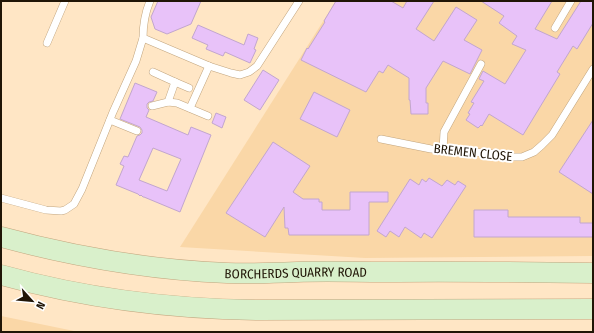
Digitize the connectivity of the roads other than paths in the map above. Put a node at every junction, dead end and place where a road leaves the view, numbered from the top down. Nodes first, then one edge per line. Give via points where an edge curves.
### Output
1 (65, 1) edge
2 (150, 1) edge
3 (299, 1) edge
4 (571, 1) edge
5 (555, 28) dead end
6 (143, 38) junction
7 (47, 43) dead end
8 (481, 64) dead end
9 (210, 66) junction
10 (593, 69) edge
11 (153, 72) dead end
12 (175, 82) junction
13 (189, 88) dead end
14 (168, 102) junction
15 (152, 106) dead end
16 (190, 108) junction
17 (208, 116) dead end
18 (110, 120) junction
19 (137, 131) dead end
20 (381, 139) dead end
21 (443, 150) junction
22 (1, 198) edge
23 (1, 238) edge
24 (593, 273) edge
25 (1, 275) edge
26 (593, 309) edge

1 - 7 lane
2 - 6 lane via 143,27
3 - 9 lane via 254,70 240,75
4 - 5 lane
6 - 9 lane
6 - 18 lane via 136,61
8 - 21 lane via 444,132
9 - 16 lane
10 - 21 lane, BREMEN CLOSE via 552,135 534,152 522,157 511,157
11 - 12 lane
12 - 13 lane
12 - 14 lane
14 - 15 lane
14 - 16 lane
16 - 17 lane
18 - 19 lane
18 - 22 lane via 82,189 70,208 61,211 46,210
20 - 21 lane, BREMEN CLOSE
23 - 24 main road, BORCHERDS QUARRY ROAD via 96,259 210,272
25 - 26 main road via 110,298 207,308

